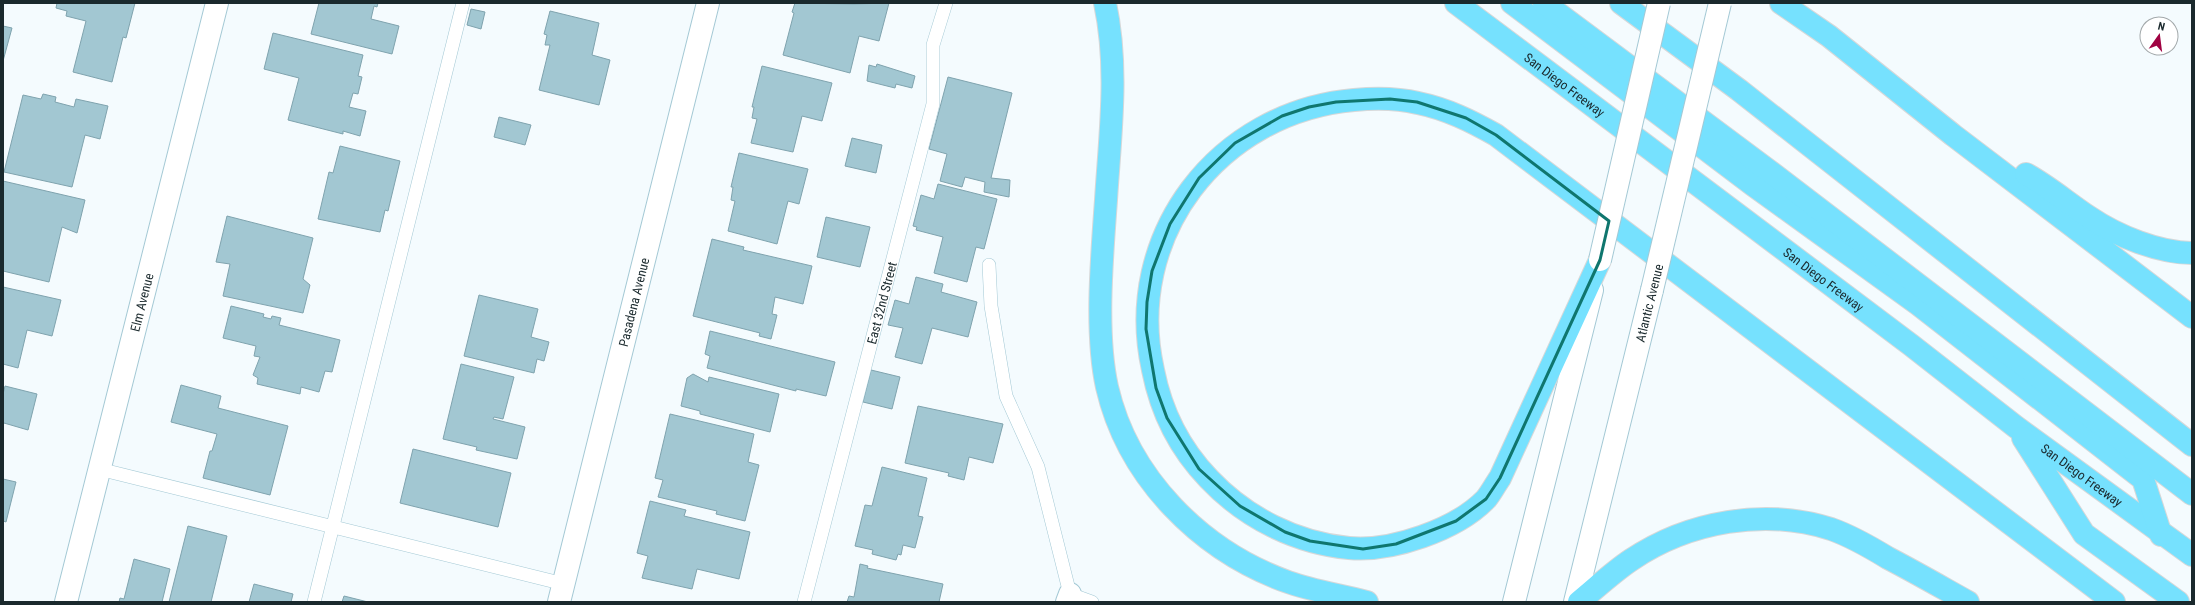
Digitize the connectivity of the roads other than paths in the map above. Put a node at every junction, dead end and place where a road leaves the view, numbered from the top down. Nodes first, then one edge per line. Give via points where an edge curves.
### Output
1 (217, 3) edge
2 (463, 3) edge
3 (708, 3) edge
4 (946, 3) edge
5 (1105, 3) edge
6 (1456, 3) edge
7 (1512, 3) edge
8 (1544, 3) edge
9 (1621, 3) edge
10 (1659, 3) edge
11 (1720, 3) edge
12 (1781, 3) edge
13 (1953, 135) junction
14 (2192, 253) edge
15 (1600, 260) junction
16 (989, 265) dead end
17 (2192, 317) edge
18 (2016, 427) junction
19 (2192, 445) edge
20 (99, 470) junction
21 (2192, 494) edge
22 (332, 526) junction
23 (2161, 534) junction
24 (2192, 555) edge
25 (562, 593) edge
26 (1069, 598) edge
27 (66, 602) edge
28 (314, 602) edge
29 (804, 602) edge
30 (1092, 602) edge
31 (1367, 602) edge
32 (1514, 602) edge
33 (1575, 602) edge
34 (1579, 602) edge
35 (1968, 602) edge
36 (2114, 602) edge
37 (2178, 602) edge

1 - 20 main road, Elm Avenue
2 - 22 lane
3 - 25 main road, Pasadena Avenue
4 - 29 lane, East 32nd Street via 933,45 933,104
5 - 31 highway via 1113,94 1104,228 1101,341 1107,387 1121,427 1137,459 1159,492 1180,515 1207,538 1247,564 1288,582
6 - 18 highway, San Diego Freeway via 1905,340
7 - 23 highway via 1747,180 1918,304 2143,479
8 - 21 highway via 1768,170
9 - 19 highway via 1739,90
10 - 15 main road, bridge
11 - 33 main road, Atlantic Avenue, bridge
12 - 13 highway via 1829,36
13 - 14 highway via 2031,176 2091,219 2123,235 2151,247
13 - 17 highway
15 - 32 main road
15 - 36 highway via 1500,478 1486,499 1456,521 1424,536 1363,549 1336,547 1285,532 1240,506 1218,489 1199,469 1167,418 1156,388 1146,329 1152,272 1170,224 1199,178 1235,144 1282,116 1309,107 1364,99 1417,102 1466,118 1496,135
16 - 26 lane via 991,306 1006,396 1038,468
18 - 23 highway, San Diego Freeway
18 - 37 highway via 2084,534
20 - 22 lane
20 - 27 main road, Elm Avenue
22 - 25 lane via 478,564
22 - 28 lane
23 - 24 highway, San Diego Freeway
26 - 30 lane
34 - 35 highway via 1631,560 1670,539 1698,528 1763,518 1832,529

